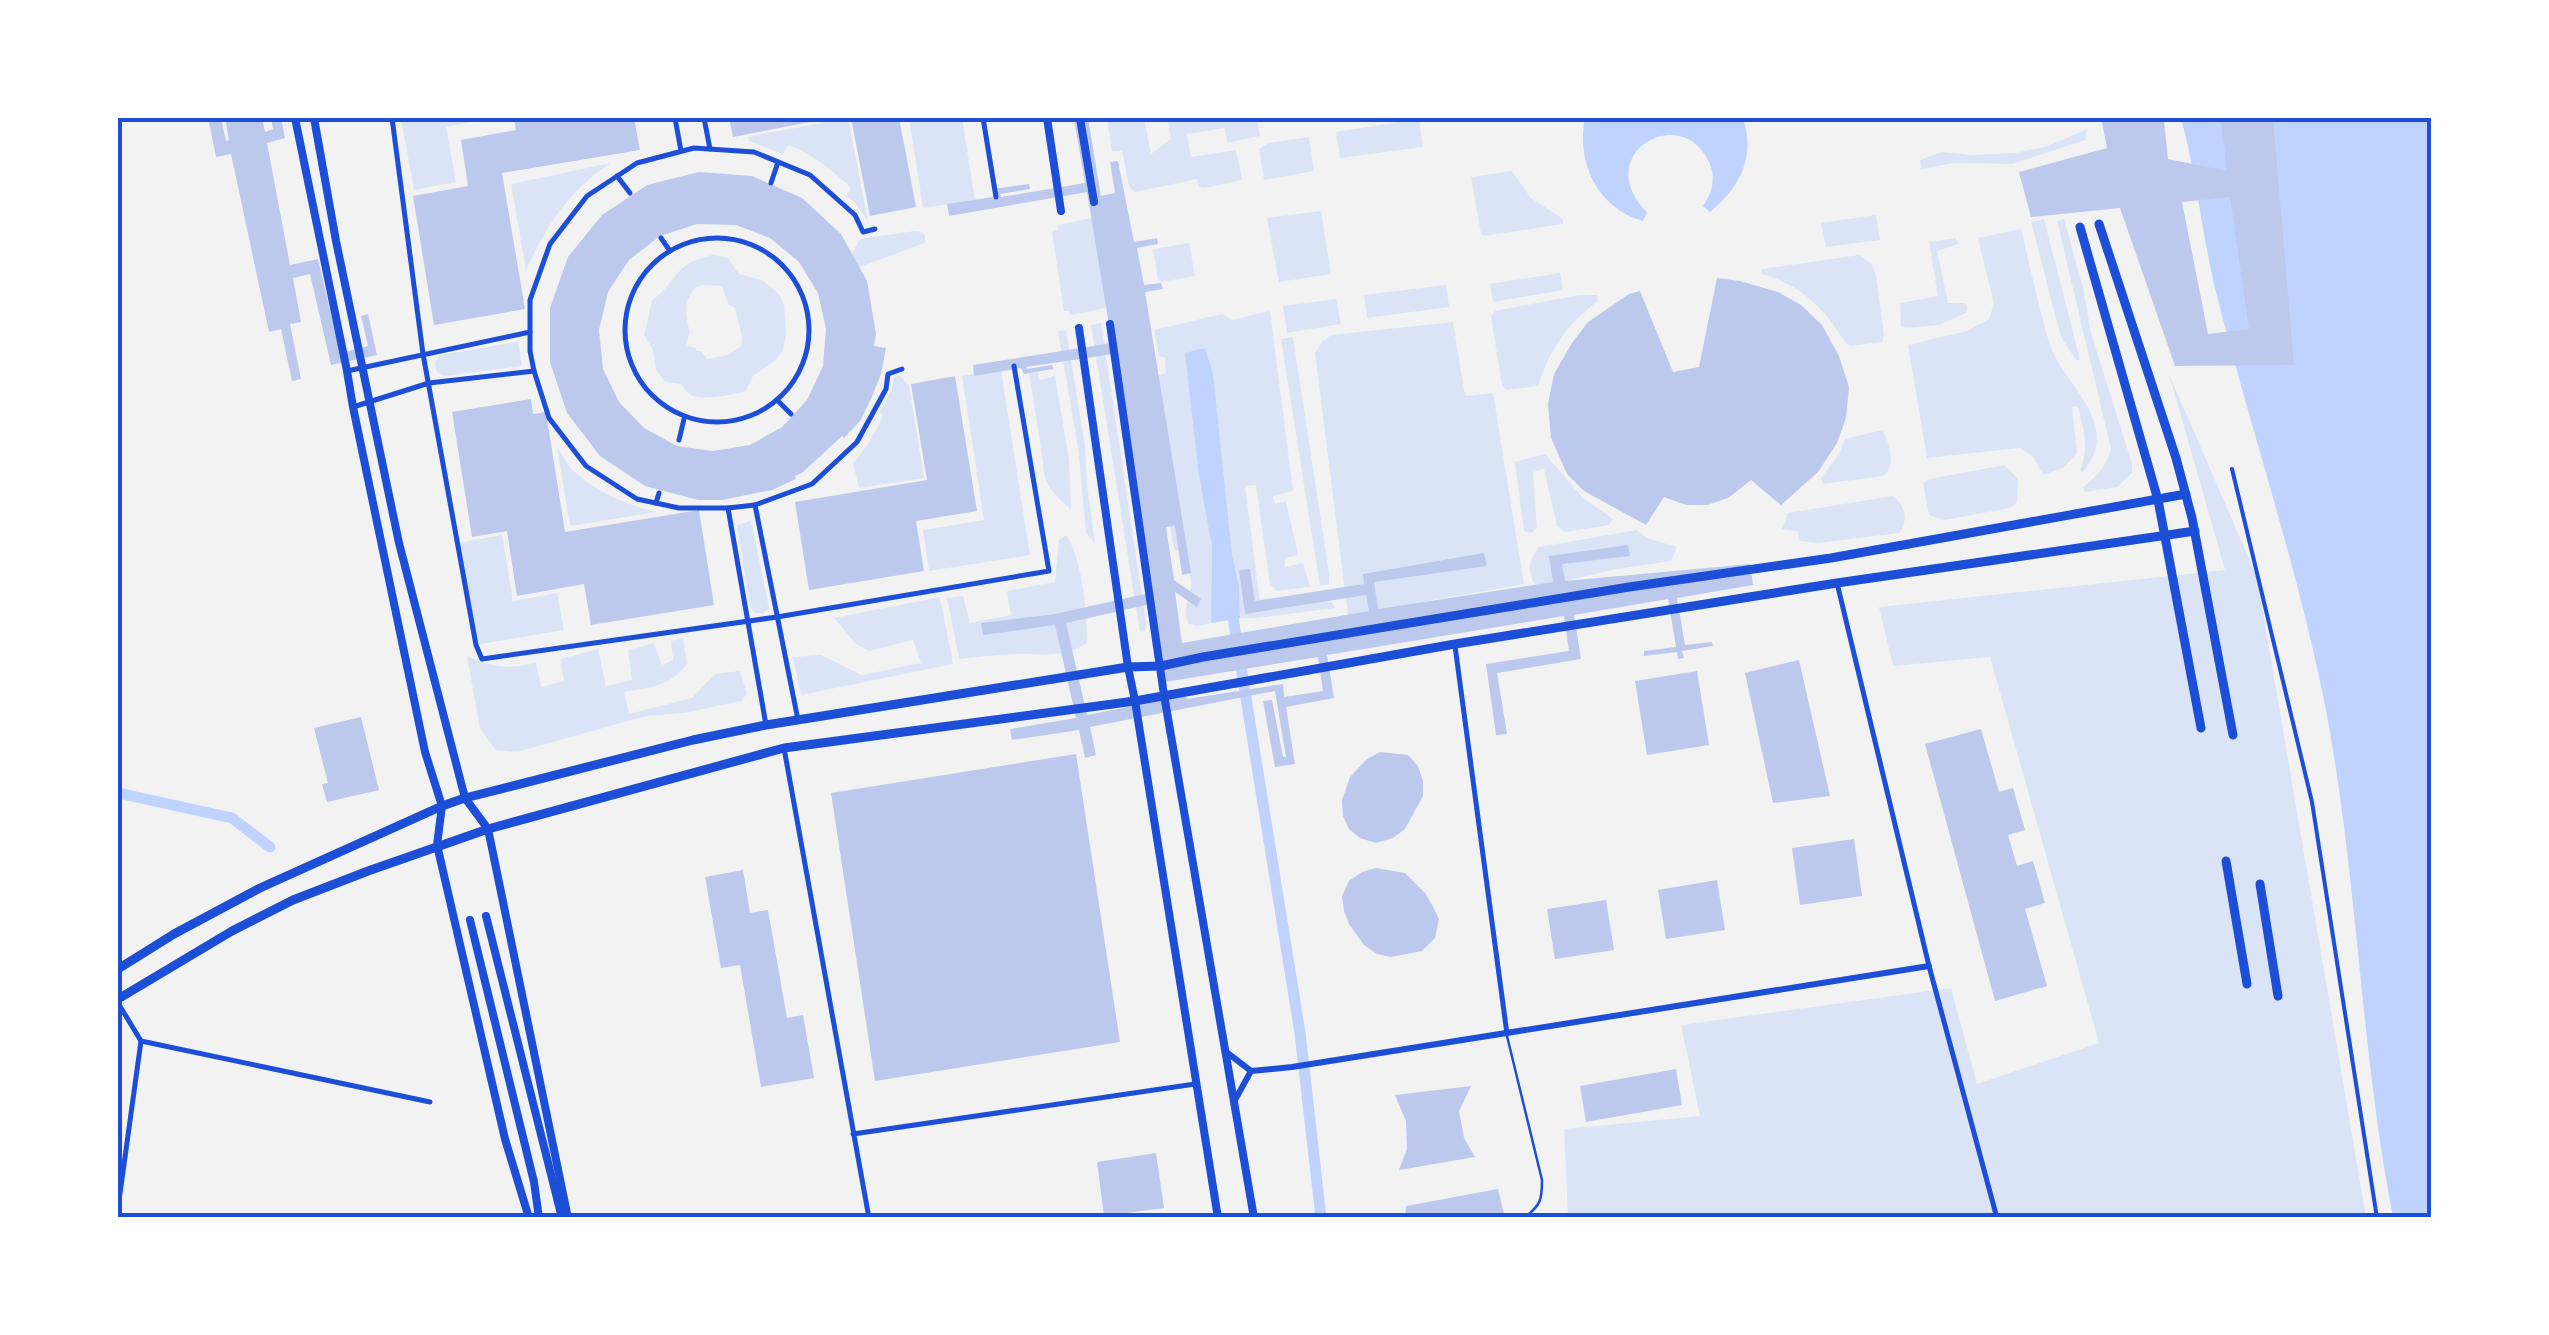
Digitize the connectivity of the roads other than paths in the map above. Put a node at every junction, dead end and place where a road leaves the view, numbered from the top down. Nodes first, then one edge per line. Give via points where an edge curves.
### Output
1 (295, 118) edge
2 (314, 118) edge
3 (392, 118) edge
4 (675, 118) edge
5 (704, 118) edge
6 (983, 118) edge
7 (1047, 118) edge
8 (1080, 118) edge
9 (710, 149) junction
10 (681, 151) junction
11 (778, 162) junction
12 (617, 176) junction
13 (770, 182) dead end
14 (630, 193) dead end
15 (996, 197) dead end
16 (1094, 202) dead end
17 (1061, 210) dead end
18 (2099, 224) dead end
19 (2080, 227) dead end
20 (875, 229) dead end
21 (752, 234) dead end
22 (661, 238) dead end
23 (748, 243) junction
24 (670, 251) junction
25 (1110, 324) dead end
26 (1080, 328) dead end
27 (530, 332) junction
28 (424, 354) junction
29 (1014, 366) dead end
30 (363, 368) junction
31 (902, 369) dead end
32 (347, 371) junction
33 (534, 371) junction
34 (430, 383) junction
35 (777, 400) junction
36 (370, 402) junction
37 (352, 408) junction
38 (790, 414) dead end
39 (684, 418) junction
40 (679, 440) dead end
41 (826, 454) dead end
42 (834, 463) junction
43 (2232, 469) dead end
44 (659, 493) dead end
45 (2186, 494) junction
46 (2158, 500) junction
47 (656, 503) junction
48 (756, 505) junction
49 (728, 508) junction
50 (2196, 531) junction
51 (2165, 534) junction
52 (1837, 583) junction
53 (777, 618) junction
54 (747, 621) junction
55 (1455, 644) junction
56 (1160, 666) junction
57 (1128, 668) junction
58 (1164, 695) junction
59 (1136, 701) junction
60 (798, 720) junction
61 (766, 724) junction
62 (2201, 728) dead end
63 (2233, 736) dead end
64 (784, 748) junction
65 (464, 798) junction
66 (442, 806) junction
67 (488, 828) junction
68 (437, 846) junction
69 (2226, 862) dead end
70 (2260, 884) dead end
71 (486, 916) dead end
72 (470, 920) dead end
73 (1929, 966) junction
74 (118, 969) edge
75 (2247, 984) dead end
76 (2278, 996) dead end
77 (118, 1001) edge
78 (1507, 1034) junction
79 (141, 1042) junction
80 (1225, 1051) junction
81 (1252, 1071) junction
82 (1195, 1084) junction
83 (430, 1102) dead end
84 (1234, 1102) junction
85 (853, 1134) junction
86 (118, 1208) edge
87 (529, 1218) edge
88 (538, 1218) edge
89 (565, 1218) edge
90 (869, 1218) edge
91 (1218, 1218) edge
92 (1254, 1218) edge
93 (1524, 1218) edge
94 (1997, 1218) edge
95 (2377, 1218) edge

1 - 32 main road
2 - 30 main road
3 - 28 street
4 - 10 street
5 - 9 street
6 - 15 street
7 - 17 main road
8 - 16 main road
9 - 10 street
9 - 11 street via 754,152
10 - 12 street via 636,163
11 - 13 street
11 - 20 street via 810,175 855,215 864,232
12 - 14 street
12 - 27 street via 587,196 550,244 530,300
18 - 45 main road
19 - 46 main road
21 - 23 street
22 - 24 street
23 - 24 street via 706,238
23 - 35 street via 788,270 804,296 810,326 794,384
24 - 39 street via 633,290 624,319 626,350 637,379
25 - 56 main road
26 - 57 main road
27 - 28 street
27 - 33 street
28 - 30 street
28 - 34 street
29 - 53 street via 1050,572
30 - 32 street
30 - 36 main road
31 - 42 street via 888,374 857,442
32 - 37 main road
33 - 34 street
33 - 47 street via 549,418 586,466 637,499
34 - 36 street
34 - 54 street via 482,659
35 - 38 street
35 - 39 street via 745,419 715,424
36 - 37 street
36 - 65 main road
37 - 66 main road
39 - 40 street
41 - 42 street
42 - 48 street via 812,484
43 - 95 street via 2312,802
44 - 47 street
45 - 46 main road
45 - 50 main road
46 - 51 main road
46 - 56 main road
47 - 49 street
48 - 49 street
48 - 53 street
49 - 54 street
50 - 51 main road
50 - 63 main road
51 - 52 main road
51 - 62 main road
52 - 55 main road
52 - 73 street
53 - 54 street
53 - 60 street
54 - 61 street
55 - 58 main road
55 - 78 street
56 - 57 main road
56 - 58 main road
57 - 59 main road
57 - 60 main road
58 - 59 main road
58 - 80 main road
59 - 64 main road
59 - 82 main road
60 - 61 main road
61 - 65 main road
64 - 67 main road
64 - 85 street
65 - 66 main road
65 - 67 main road
66 - 68 main road
66 - 74 main road via 260,888
67 - 68 main road
67 - 89 main road
68 - 77 main road via 292,900
68 - 87 main road
69 - 75 main road
70 - 76 main road
71 - 89 main road
72 - 88 main road
73 - 78 street
73 - 94 street
77 - 79 street
78 - 81 street
78 - 93 lane via 1542,1180 1542,1199
79 - 83 street
79 - 86 street
80 - 81 street
80 - 84 main road
81 - 84 street
82 - 85 street
82 - 91 main road
84 - 92 main road
85 - 90 street

